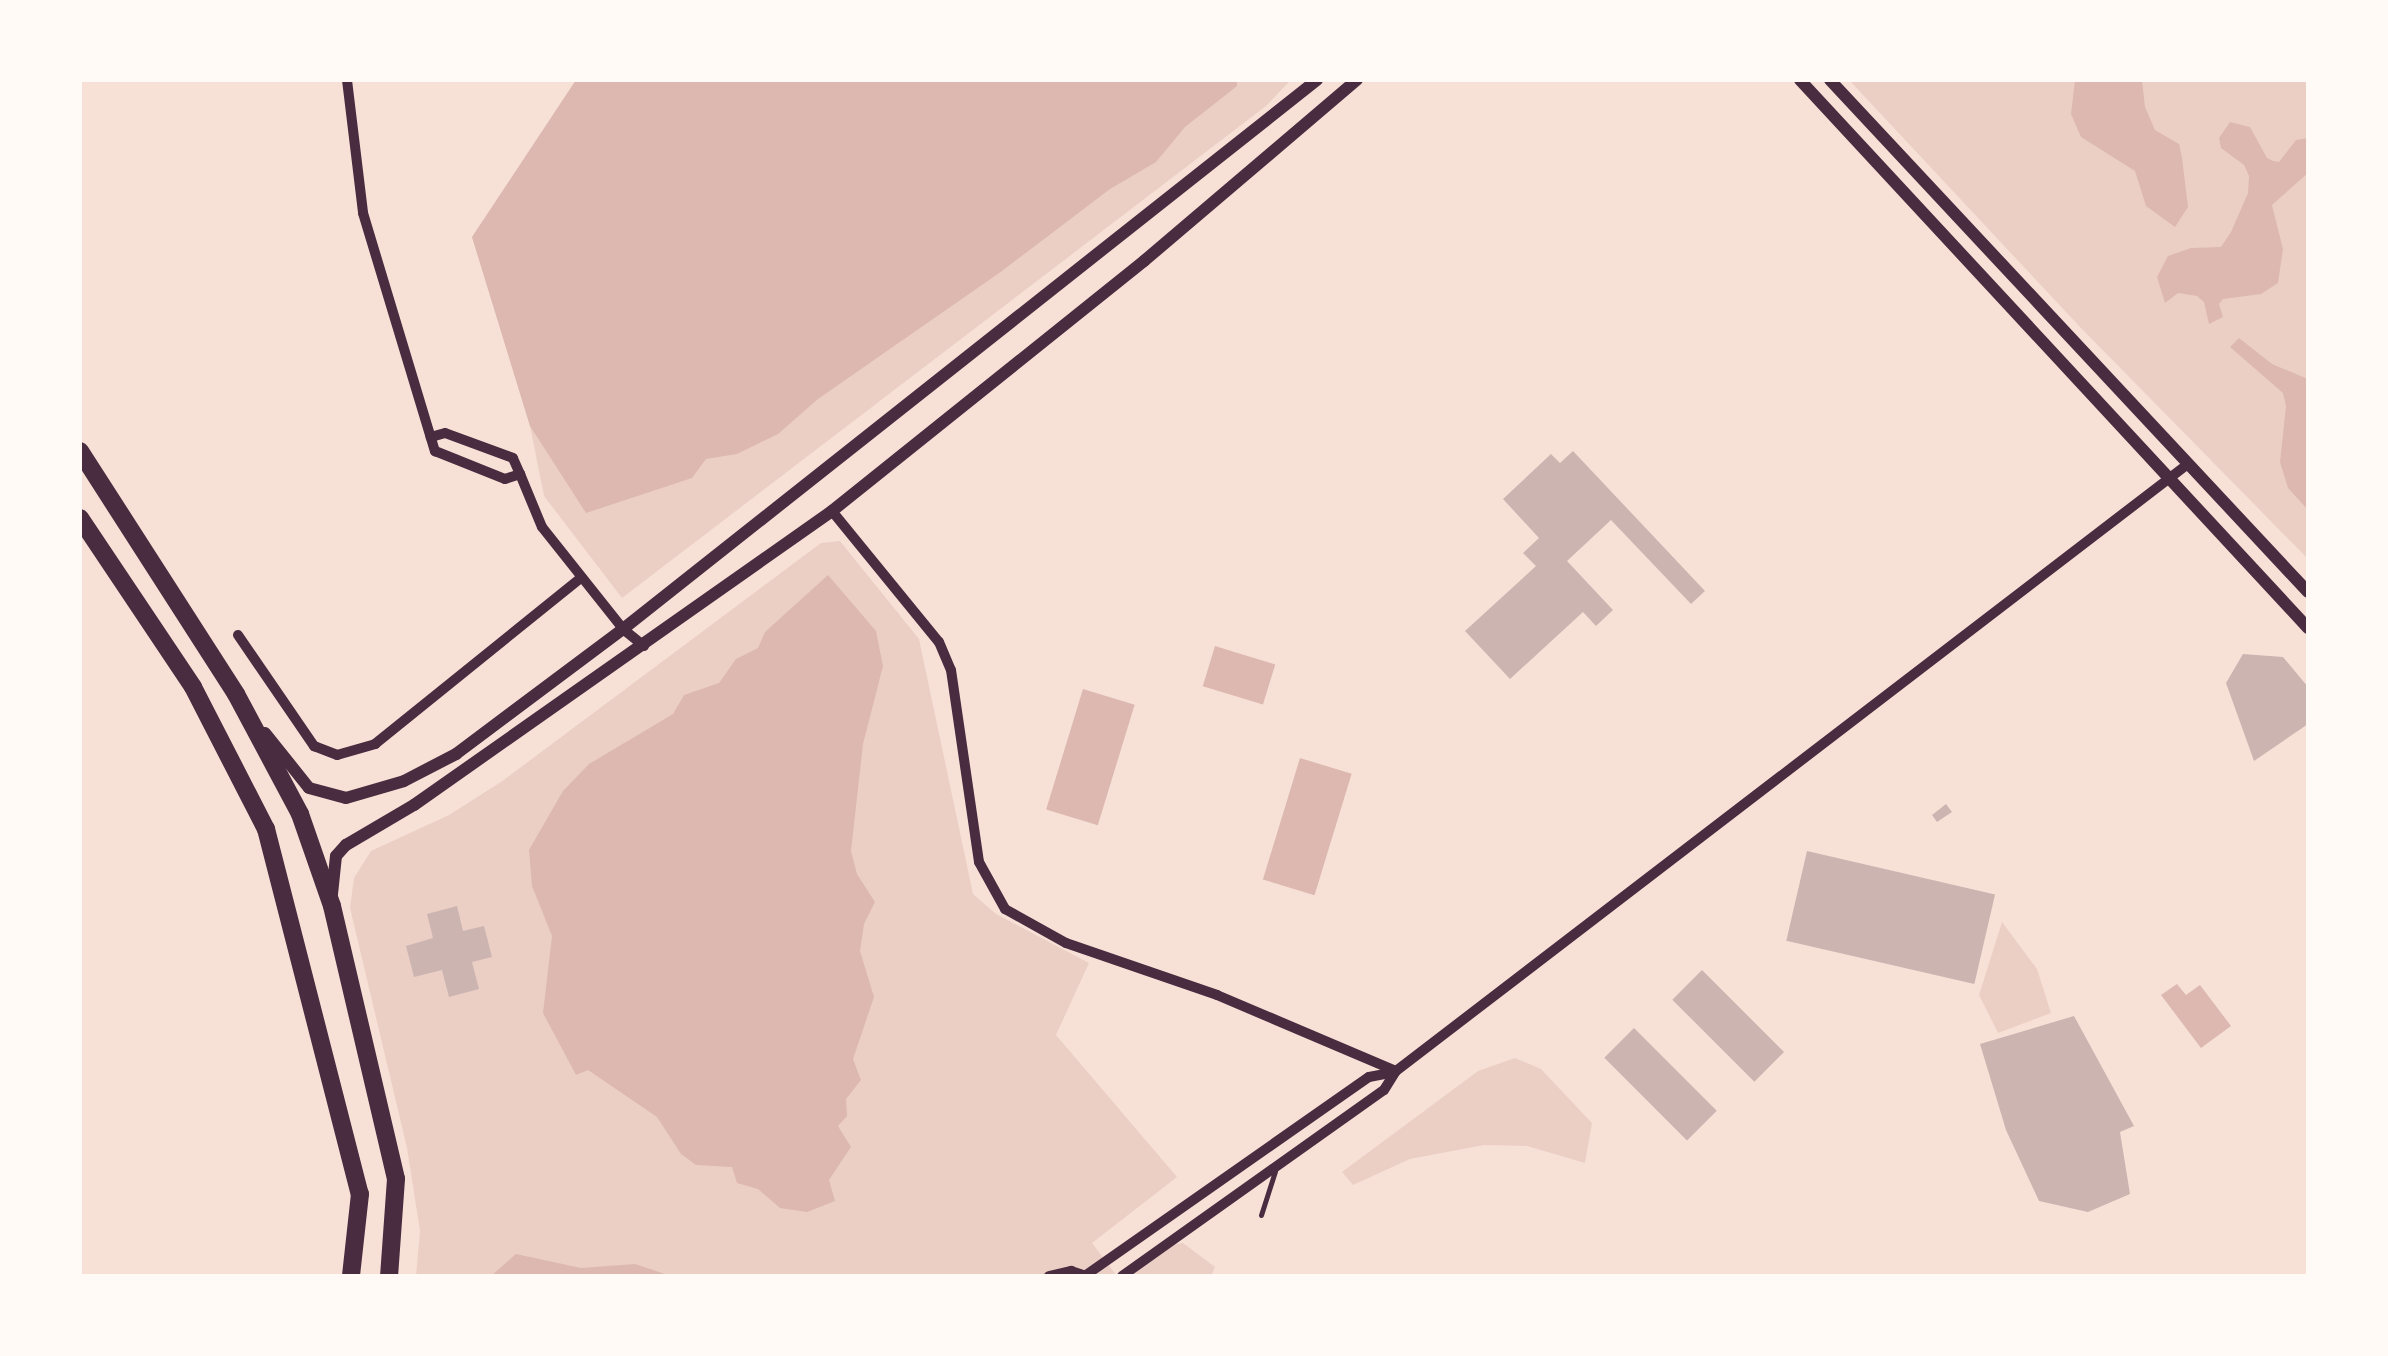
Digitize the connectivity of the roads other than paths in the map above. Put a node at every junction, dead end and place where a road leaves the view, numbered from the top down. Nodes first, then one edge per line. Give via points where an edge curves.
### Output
1 (347, 80) edge
2 (1317, 80) edge
3 (1358, 80) edge
4 (1800, 80) edge
5 (1830, 80) edge
6 (431, 437) junction
7 (80, 451) edge
8 (2188, 464) junction
9 (520, 474) junction
10 (2169, 478) junction
11 (832, 512) junction
12 (80, 518) edge
13 (581, 578) junction
14 (2308, 592) edge
15 (623, 628) junction
16 (2308, 628) edge
17 (238, 635) dead end
18 (644, 646) junction
19 (236, 694) junction
20 (332, 906) junction
21 (1396, 1072) junction
22 (1262, 1155) junction
23 (1275, 1171) junction
24 (1260, 1216) dead end
25 (1126, 1273) edge
26 (351, 1276) edge
27 (390, 1276) edge
28 (1048, 1276) edge
29 (1086, 1276) edge

1 - 6 street via 363,213
2 - 15 street
3 - 11 street
4 - 10 street
5 - 8 street
6 - 9 street via 445,433 513,458
6 - 9 street via 434,451 505,479
7 - 19 highway
8 - 10 street
8 - 14 street
9 - 13 street via 542,526
10 - 16 street
10 - 21 street
11 - 18 street
11 - 21 street via 939,642 951,670 979,862 1005,909 1066,943 1216,995
12 - 26 highway via 193,687 266,829 360,1194
13 - 15 street
13 - 17 street via 375,744 337,755 314,746
15 - 18 street
15 - 19 street via 456,754 358,797 308,788
18 - 20 street via 346,845 336,856
19 - 20 highway via 300,814
20 - 27 highway via 396,1179
21 - 22 street via 1369,1078
21 - 23 street via 1384,1090
22 - 23 street
22 - 29 street
23 - 24 lane
23 - 25 street
28 - 29 street via 1071,1270

